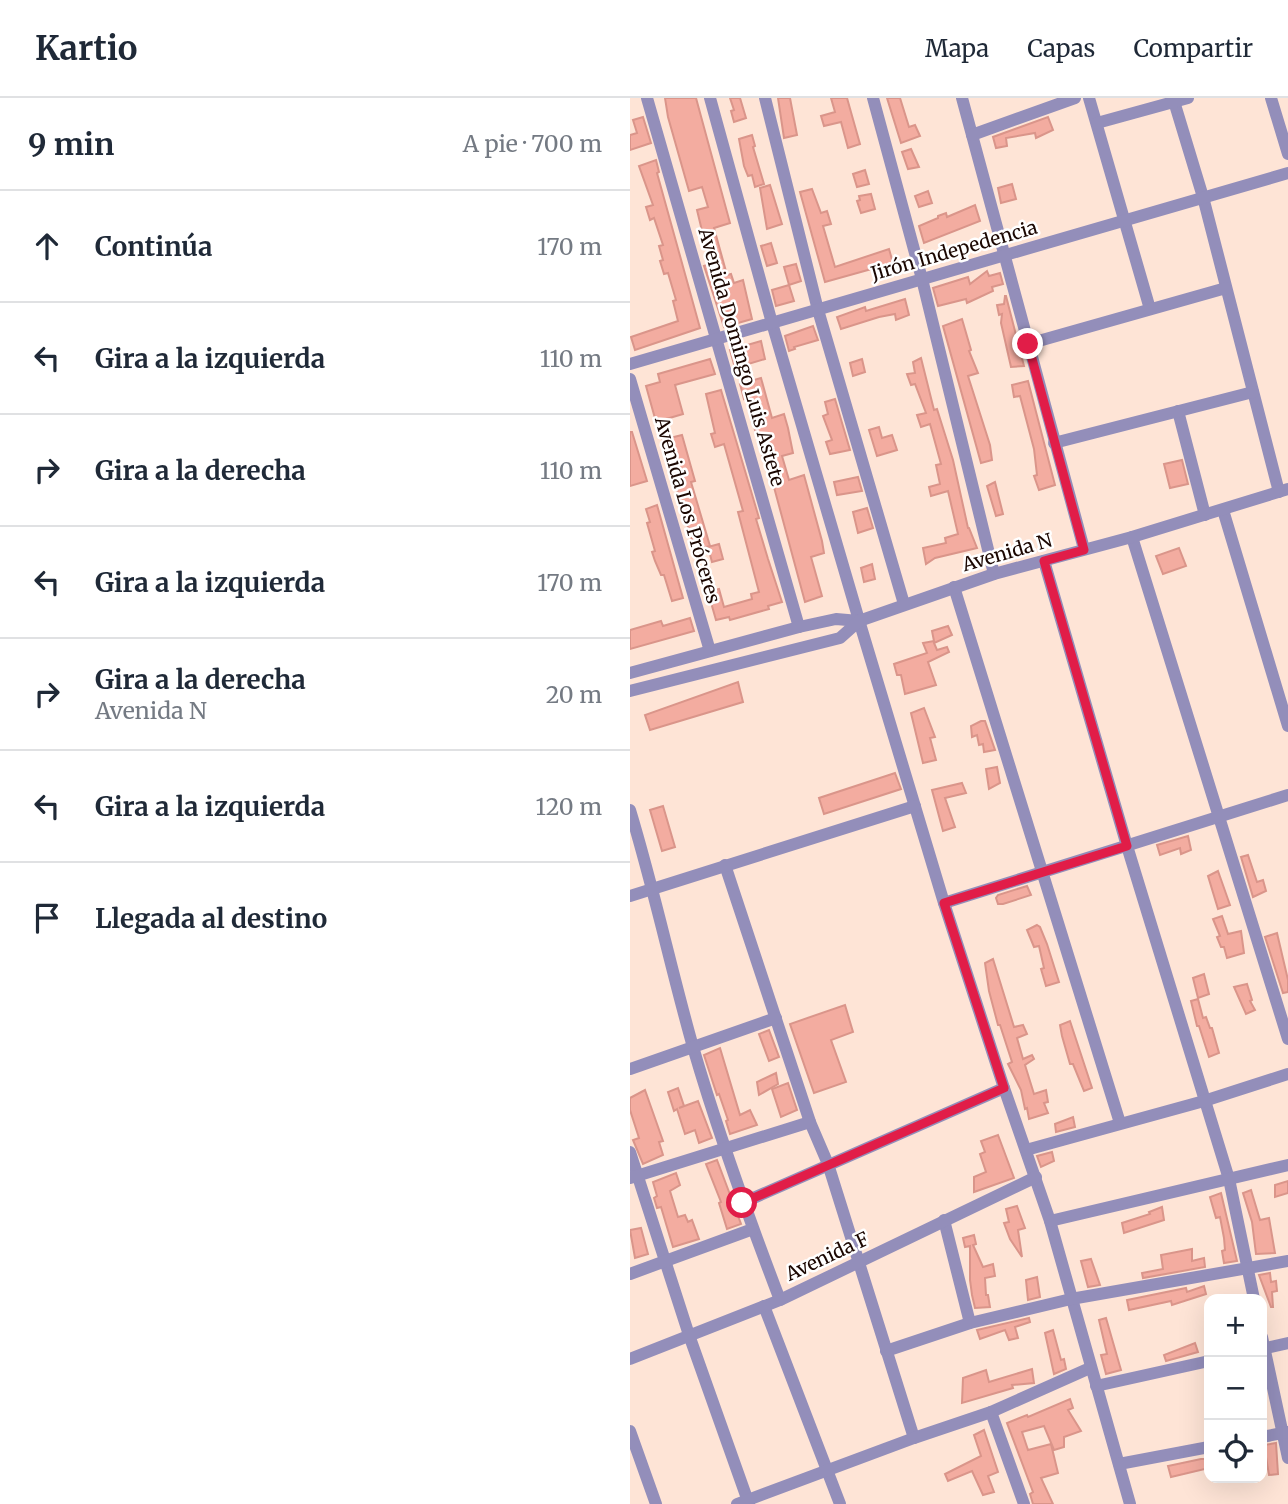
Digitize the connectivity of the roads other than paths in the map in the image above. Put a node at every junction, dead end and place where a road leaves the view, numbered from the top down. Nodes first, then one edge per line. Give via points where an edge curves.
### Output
1 (647, 98) edge
2 (710, 98) edge
3 (765, 98) edge
4 (873, 98) edge
5 (962, 98) edge
6 (1075, 98) edge
7 (1089, 98) edge
8 (1188, 98) edge
9 (1271, 98) edge
10 (1174, 100) edge
11 (1097, 123) junction
12 (972, 135) junction
13 (1286, 138) edge
14 (1288, 155) edge
15 (1288, 173) edge
16 (1203, 197) junction
17 (1125, 220) junction
18 (1005, 255) junction
19 (922, 279) junction
20 (1226, 288) junction
21 (1150, 309) junction
22 (818, 310) junction
23 (772, 323) junction
24 (717, 339) junction
25 (1028, 344) junction
26 (630, 364) edge
27 (630, 379) edge
28 (1253, 392) junction
29 (1178, 411) junction
30 (1054, 443) junction
31 (1284, 490) edge
32 (1223, 510) junction
33 (1205, 515) junction
34 (1132, 537) junction
35 (1084, 550) junction
36 (1044, 561) junction
37 (995, 574) junction
38 (954, 587) junction
39 (904, 604) junction
40 (859, 621) junction
41 (799, 627) junction
42 (710, 651) junction
43 (630, 673) edge
44 (630, 691) edge
45 (1288, 726) edge
46 (1288, 795) edge
47 (915, 806) junction
48 (630, 810) edge
49 (1218, 817) junction
50 (1127, 846) junction
51 (725, 865) junction
52 (1044, 870) junction
53 (653, 888) junction
54 (630, 895) edge
55 (944, 903) junction
56 (776, 1018) junction
57 (1288, 1039) edge
58 (693, 1045) junction
59 (630, 1069) edge
60 (1288, 1074) edge
61 (1004, 1088) junction
62 (1204, 1101) junction
63 (810, 1122) junction
64 (1120, 1123) junction
65 (725, 1149) junction
66 (1026, 1150) junction
67 (630, 1152) edge
68 (828, 1164) junction
69 (1288, 1165) edge
70 (633, 1176) edge
71 (1036, 1177) junction
72 (1229, 1179) junction
73 (742, 1203) junction
74 (944, 1220) junction
75 (1050, 1220) junction
76 (752, 1229) junction
77 (1288, 1261) edge
78 (666, 1262) junction
79 (860, 1263) junction
80 (1248, 1270) junction
81 (630, 1274) edge
82 (1253, 1294) edge
83 (1071, 1299) junction
84 (780, 1300) junction
85 (764, 1306) junction
86 (970, 1323) junction
87 (689, 1335) junction
88 (1288, 1343) edge
89 (1267, 1345) edge
90 (886, 1351) junction
91 (1266, 1357) edge
92 (630, 1359) edge
93 (1204, 1362) edge
94 (1090, 1368) junction
95 (1096, 1385) junction
96 (991, 1412) junction
97 (630, 1431) edge
98 (1284, 1433) edge
99 (914, 1438) junction
100 (1204, 1448) edge
101 (1288, 1458) edge
102 (1119, 1464) junction
103 (829, 1471) junction
104 (1024, 1501) edge
105 (745, 1503) edge
106 (656, 1504) edge
107 (840, 1504) edge
108 (1008, 1504) edge
109 (1130, 1504) edge

1 - 24 street, Avenida Domingo Luis Astete
2 - 23 street
3 - 22 street
4 - 19 street
5 - 12 street
6 - 12 street
7 - 11 street
8 - 10 street
9 - 13 street
10 - 11 street
10 - 16 street
11 - 17 street
12 - 18 street
13 - 14 street
15 - 16 street, Jirón Indepedencia
16 - 17 street, Jirón Indepedencia
16 - 20 street
17 - 18 street, Jirón Indepedencia
17 - 21 street
18 - 19 street, Jirón Indepedencia
18 - 25 street
19 - 22 street, Jirón Indepedencia
19 - 37 street
20 - 21 street
20 - 28 street
21 - 25 street
22 - 23 street, Jirón Indepedencia
22 - 39 street
23 - 24 street, Jirón Indepedencia
23 - 40 street
24 - 26 street, Jirón Indepedencia
24 - 41 street, Avenida Domingo Luis Astete
25 - 30 street
27 - 42 street, Avenida Los Próceres
28 - 29 street
28 - 31 street
29 - 30 street
29 - 33 street
30 - 35 street
31 - 32 street, Avenida N
32 - 33 street, Avenida N
32 - 45 street
33 - 34 street, Avenida N
34 - 35 street, Avenida N
34 - 49 street
35 - 36 street, Avenida N
36 - 37 street, Avenida N
36 - 50 street
37 - 38 street, Avenida N
38 - 39 street, Avenida N
38 - 52 street
39 - 40 street, Avenida N
40 - 41 street via 836,619
40 - 44 street via 840,638
40 - 47 street
41 - 42 street
42 - 43 street
46 - 49 street
47 - 51 street
47 - 55 street
48 - 53 street
49 - 50 street
49 - 57 street
50 - 52 street
50 - 62 street
51 - 53 street
51 - 56 street
52 - 55 street
52 - 64 street
53 - 54 street
53 - 58 street
55 - 61 street
56 - 58 street
56 - 63 street
58 - 59 street
58 - 65 street
60 - 62 street
61 - 66 street
61 - 68 street
62 - 64 street
62 - 72 street
63 - 65 street
63 - 68 street
64 - 66 street
65 - 70 street
65 - 73 street
66 - 71 street
67 - 70 street
68 - 73 street
68 - 79 street
69 - 72 street
70 - 78 street
71 - 74 street, Avenida F
71 - 75 street
72 - 75 street
72 - 80 street
73 - 76 street
74 - 79 street, Avenida F
74 - 86 street
75 - 83 street
76 - 78 street
76 - 84 street
77 - 80 street
78 - 81 street
78 - 87 street
79 - 84 street, Avenida F
79 - 90 street
80 - 82 street
80 - 83 street
83 - 86 street
83 - 94 street
84 - 85 street, Avenida F
85 - 87 street, Avenida F
85 - 103 street
86 - 90 street
87 - 92 street, Avenida F
87 - 105 street
88 - 89 street
90 - 99 street
91 - 98 street
93 - 95 street
94 - 95 street
94 - 96 street
95 - 102 street
96 - 99 street
96 - 104 street
97 - 106 street
98 - 101 street
99 - 103 street
100 - 102 street
102 - 109 street
103 - 105 street
103 - 107 street
104 - 108 street

